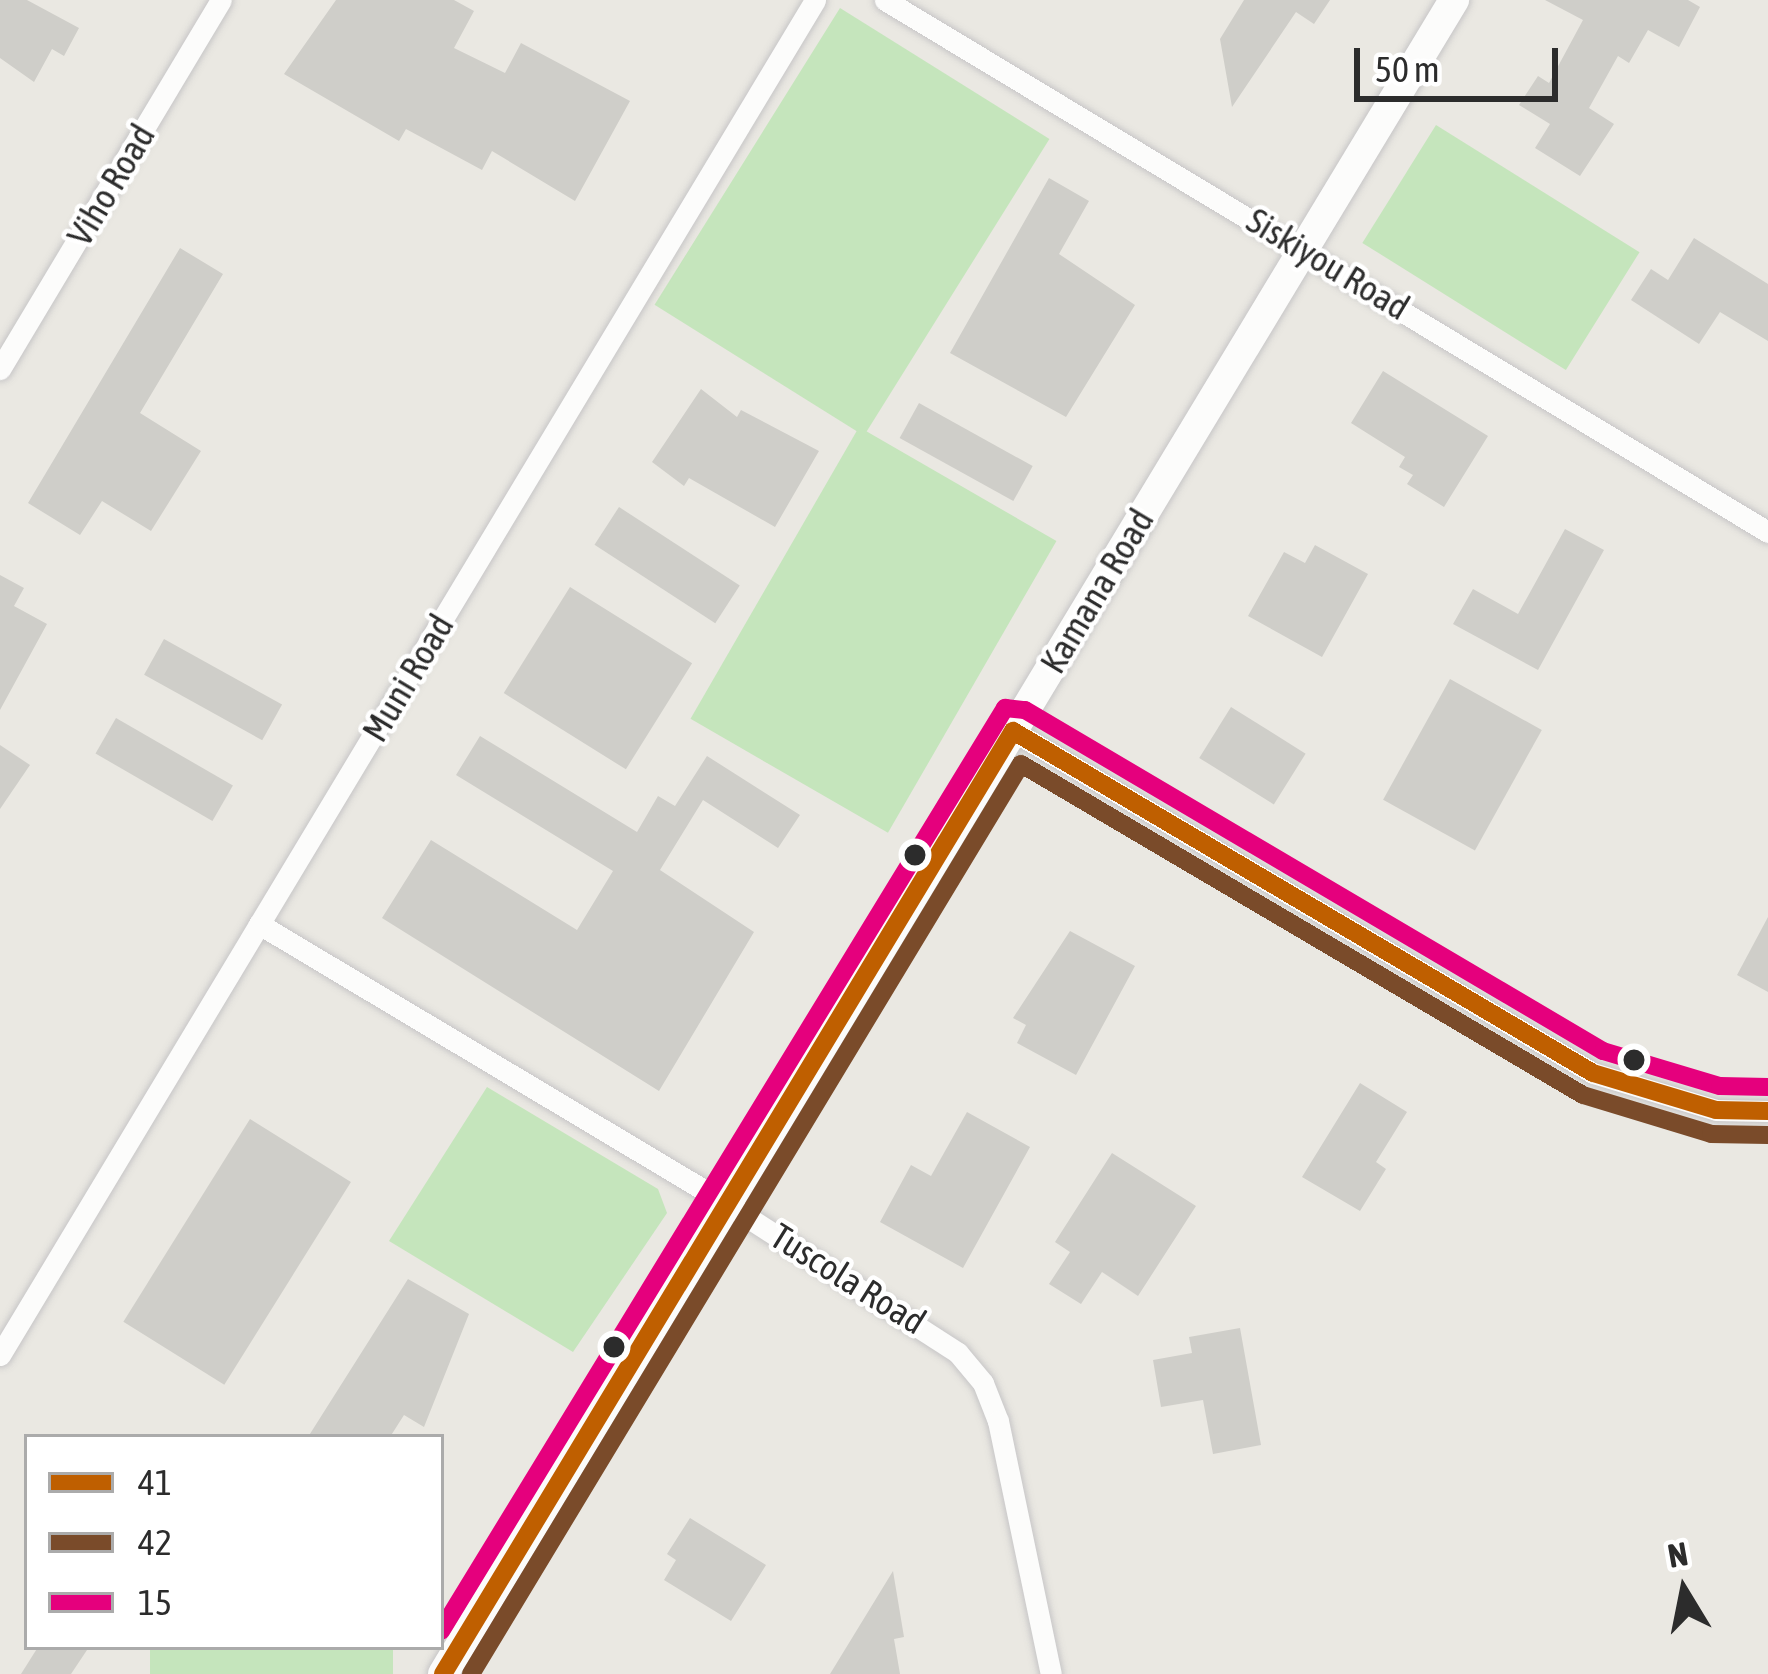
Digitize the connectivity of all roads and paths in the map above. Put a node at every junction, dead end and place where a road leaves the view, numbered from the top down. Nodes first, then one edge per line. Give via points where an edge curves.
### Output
1 (221, 0) edge
2 (814, 0) edge
3 (885, 0) edge
4 (1454, 0) edge
5 (1304, 248) junction
6 (0, 369) edge
7 (1768, 532) edge
8 (1013, 730) junction
9 (260, 924) junction
10 (1768, 1111) edge
11 (724, 1202) junction
12 (0, 1355) edge
13 (443, 1674) edge
14 (1051, 1674) edge

1 - 6 street, Viho Road
2 - 9 street, Muni Road
3 - 5 street, Siskiyou Road
4 - 5 street, Kamana Road
5 - 7 street, Siskiyou Road
5 - 8 street, Kamana Road
8 - 10 street via 1593,1073 1716,1110
8 - 11 street, Kamana Road
9 - 11 street, Tuscola Road
9 - 12 street, Muni Road
11 - 13 street, Kamana Road
11 - 14 street, Tuscola Road via 926,1325 983,1383 1017,1489

